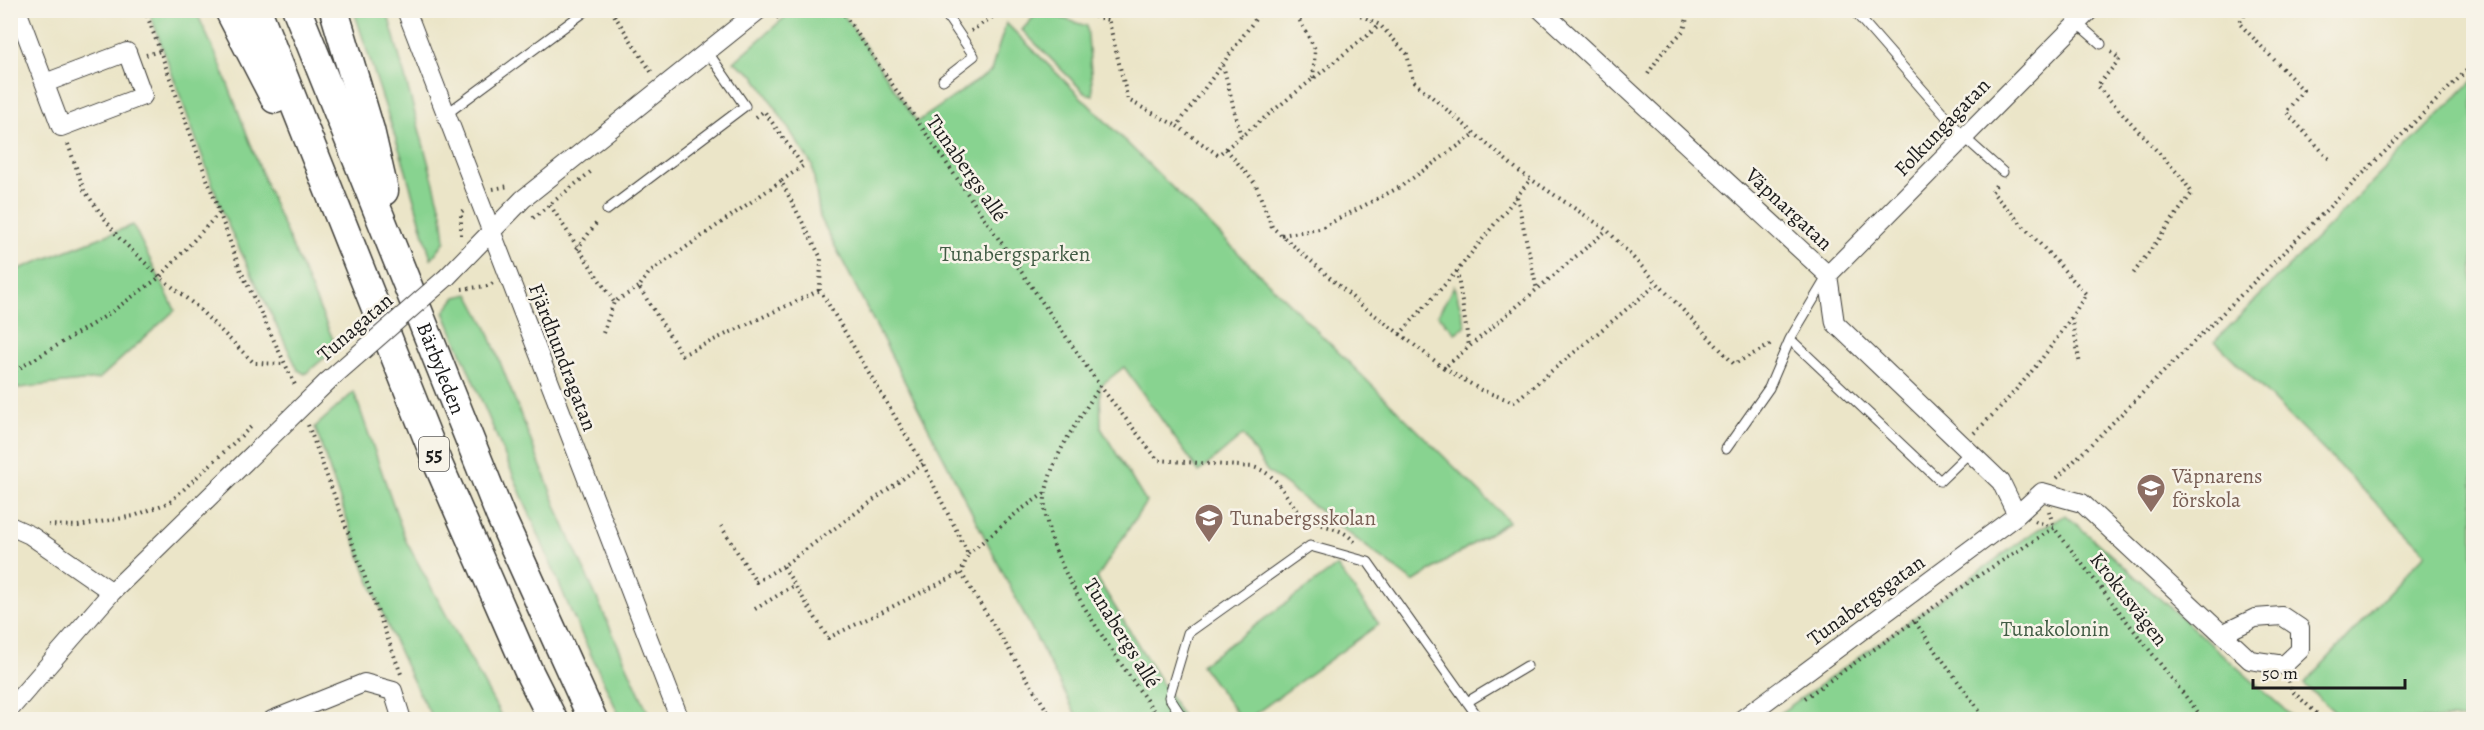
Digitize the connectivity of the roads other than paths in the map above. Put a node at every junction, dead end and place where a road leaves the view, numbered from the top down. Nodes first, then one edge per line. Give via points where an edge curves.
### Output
1 (17, 10) edge
2 (228, 10) edge
3 (257, 10) edge
4 (297, 10) edge
5 (334, 10) edge
6 (406, 10) edge
7 (587, 10) edge
8 (943, 10) edge
9 (1541, 10) edge
10 (1853, 10) edge
11 (764, 17) edge
12 (2083, 17) edge
13 (2101, 44) road end
14 (706, 51) junction
15 (943, 80) dead end
16 (45, 82) junction
17 (446, 115) junction
18 (1964, 137) junction
19 (2002, 172) road end
20 (607, 210) road end
21 (490, 232) junction
22 (346, 234) junction
23 (1828, 275) junction
24 (408, 292) junction
25 (1790, 339) junction
26 (1967, 447) junction
27 (1726, 449) dead end
28 (2017, 515) junction
29 (10, 526) edge
30 (112, 592) junction
31 (2222, 634) junction
32 (1527, 666) dead end
33 (1467, 702) junction
34 (10, 709) edge
35 (272, 720) edge
36 (402, 720) edge
37 (553, 720) edge
38 (593, 720) edge
39 (680, 720) edge
40 (1184, 720) edge
41 (1480, 720) edge
42 (1741, 720) edge

1 - 16 street
2 - 22 main road
3 - 22 main road, Bärbyleden / 55
4 - 24 main road, Bärbyleden / 55
5 - 24 main road via 370,130
6 - 17 street, Fjärdhundragatan
7 - 17 lane
8 - 15 lane via 974,56
9 - 23 street, Väpnargatan
10 - 18 lane
11 - 14 street, Tunagatan
12 - 13 lane
12 - 18 street, Folkungagatan
14 - 20 lane via 745,106
14 - 21 street, Tunagatan via 523,199
16 - 16 street via 62,127 143,96 127,52
17 - 21 street, Fjärdhundragatan
18 - 19 lane
18 - 23 street, Folkungagatan
21 - 30 street, Tunagatan, bridge via 450,284 328,381
21 - 39 street, Fjärdhundragatan
22 - 37 main road, Bärbyleden / 55 via 438,464
23 - 25 lane
23 - 26 street, Väpnargatan via 1835,323
24 - 38 main road, Bärbyleden / 55 via 500,515
25 - 26 lane via 1940,481
25 - 27 lane via 1769,388
26 - 28 street, Väpnargatan via 2001,482
28 - 31 street, Tunabergsgatan via 2042,492 2082,503
28 - 42 street, Tunabergsgatan
29 - 30 street via 30,535
30 - 34 street, Tunagatan
31 - 31 street via 2250,660 2284,665 2300,650 2300,628 2282,616 2255,618
32 - 33 lane
33 - 40 lane via 1368,562 1310,546 1188,633 1169,697
33 - 41 lane
35 - 36 street via 364,683 393,691

